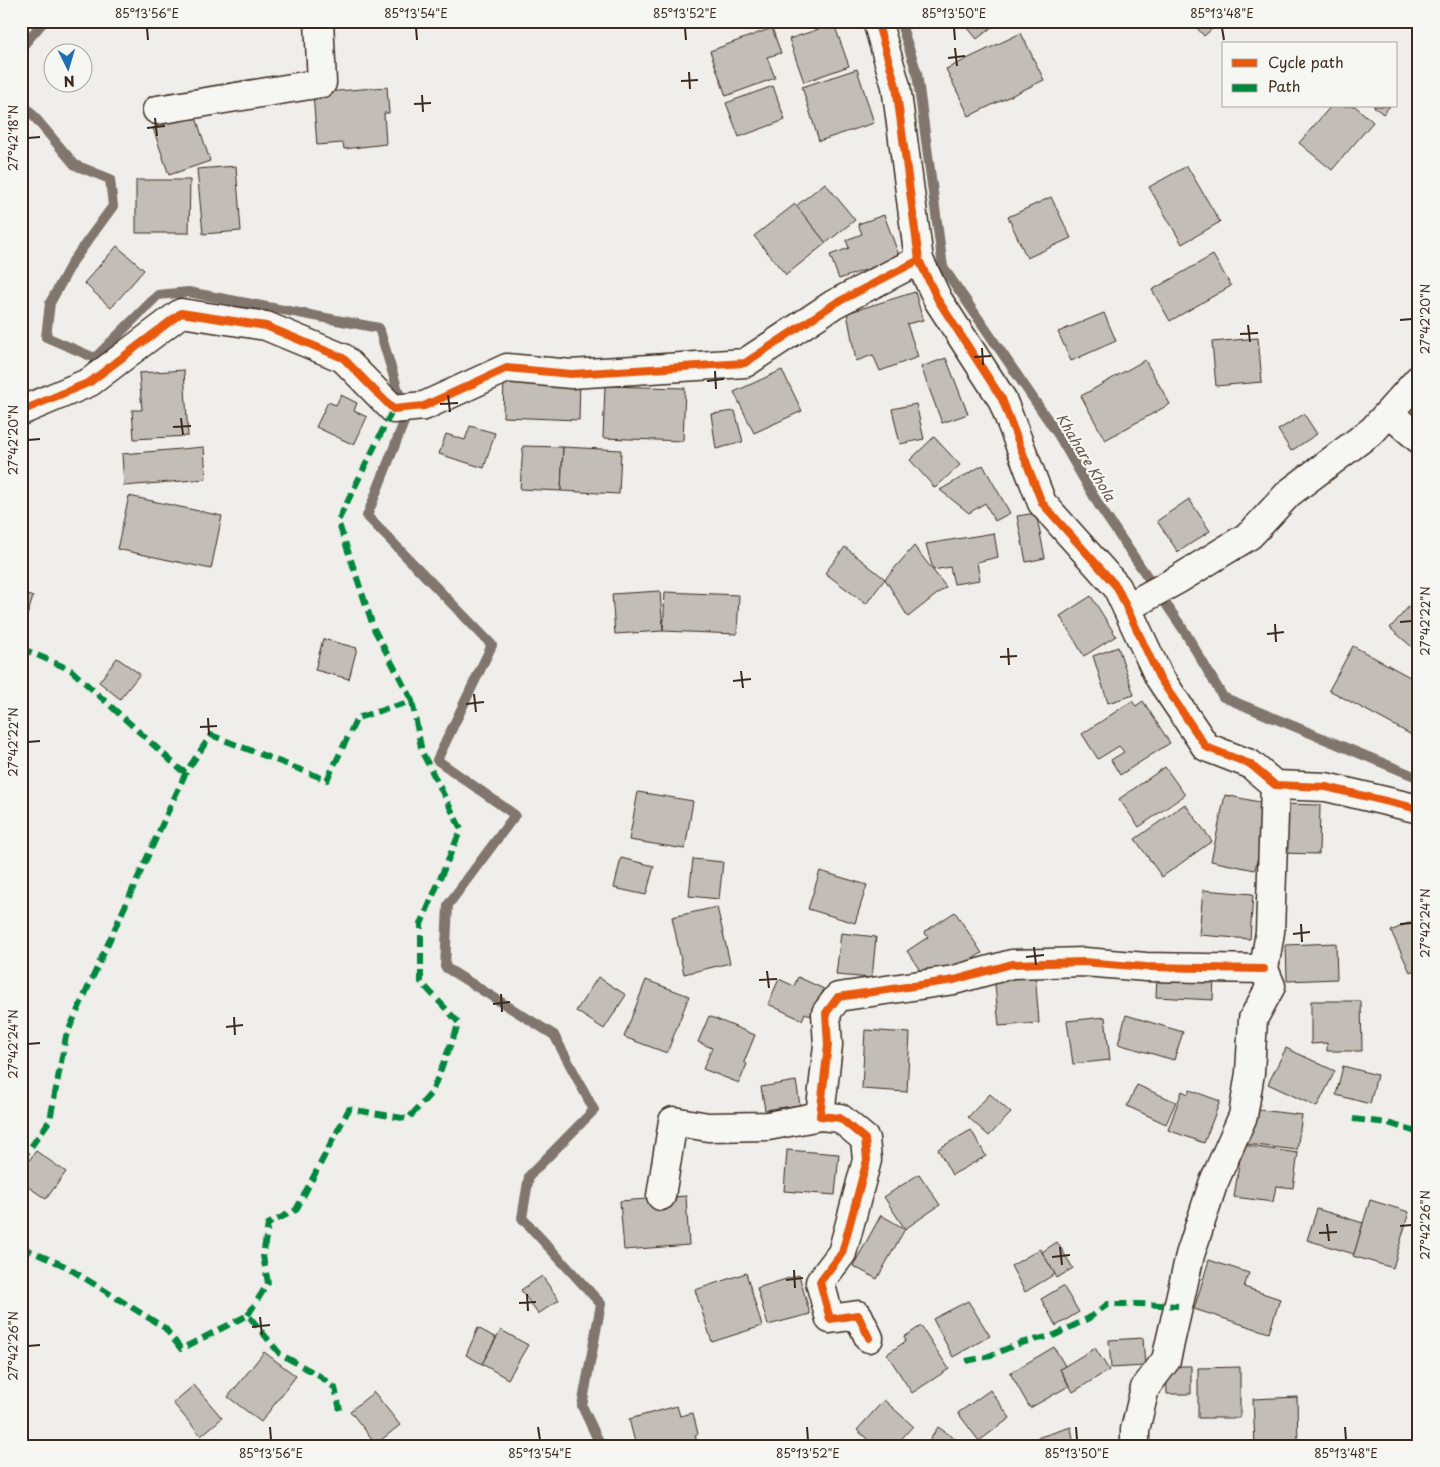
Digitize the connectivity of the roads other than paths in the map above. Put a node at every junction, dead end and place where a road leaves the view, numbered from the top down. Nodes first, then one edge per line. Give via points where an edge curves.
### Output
1 (319, 21) edge
2 (877, 21) edge
3 (157, 110) dead end
4 (919, 260) junction
5 (1419, 379) edge
6 (21, 411) edge
7 (1389, 413) junction
8 (1419, 439) edge
9 (1128, 607) junction
10 (1275, 785) junction
11 (1419, 809) edge
12 (1264, 969) junction
13 (820, 1116) junction
14 (661, 1196) dead end
15 (869, 1338) dead end
16 (1135, 1446) edge

1 - 3 street via 322,83
2 - 4 street via 896,86
4 - 6 street via 834,304 745,363 571,374 507,368 424,406 393,408 343,358 266,326 181,314 90,382
4 - 9 street via 938,300 1002,399 1042,503 1117,587
5 - 7 street
7 - 8 street
7 - 9 street via 1373,430 1289,493 1250,535
9 - 10 street via 1159,677 1206,747 1250,764
10 - 11 street via 1326,787
10 - 12 street via 1270,932
12 - 13 street via 1146,967 1084,962 1012,964 954,980 838,997 826,1013 828,1045
12 - 16 street via 1270,986 1253,1019 1250,1073 1243,1116 1213,1184 1190,1255 1166,1360 1145,1388 1135,1430
13 - 14 street via 768,1126 708,1127 673,1121
13 - 15 street via 840,1118 865,1139 867,1160 842,1253 820,1282 830,1319 858,1315

